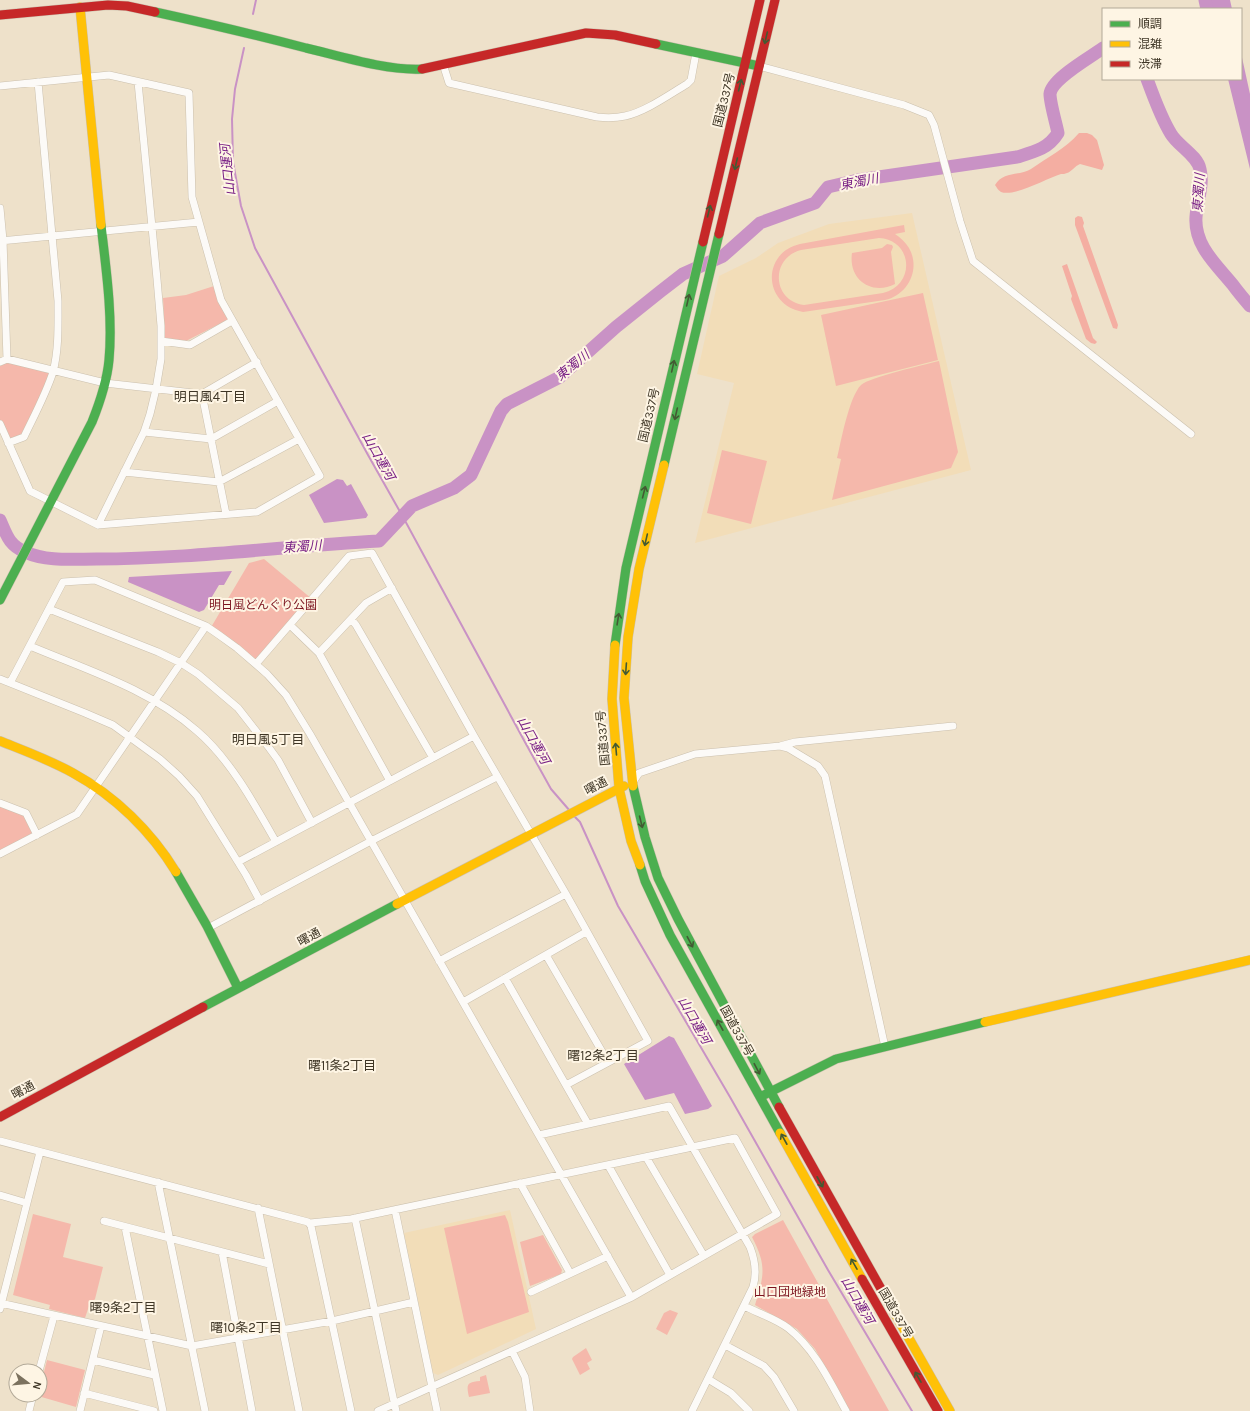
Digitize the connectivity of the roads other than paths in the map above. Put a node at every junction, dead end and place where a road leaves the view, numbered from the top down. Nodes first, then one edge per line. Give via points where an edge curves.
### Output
1 (760, 0) edge
2 (775, 0) edge
3 (127, 3) edge
4 (80, 7) junction
5 (0, 15) edge
6 (696, 53) junction
7 (443, 64) junction
8 (745, 64) junction
9 (760, 66) junction
10 (87, 78) junction
11 (38, 82) junction
12 (138, 82) junction
13 (0, 86) edge
14 (0, 208) edge
15 (199, 222) junction
16 (152, 226) junction
17 (102, 231) junction
18 (52, 236) junction
19 (2, 241) edge
20 (232, 321) junction
21 (161, 341) junction
22 (3, 361) edge
23 (257, 362) junction
24 (53, 370) junction
25 (105, 383) junction
26 (156, 389) junction
27 (202, 394) junction
28 (278, 400) junction
29 (0, 424) edge
30 (144, 432) junction
31 (1191, 434) dead end
32 (211, 439) junction
33 (299, 439) junction
34 (8, 442) junction
35 (124, 472) junction
36 (220, 482) junction
37 (50, 502) junction
38 (226, 514) junction
39 (98, 525) junction
40 (392, 588) junction
41 (0, 600) edge
42 (49, 609) junction
43 (351, 619) junction
44 (290, 625) junction
45 (206, 626) junction
46 (30, 646) junction
47 (319, 654) junction
48 (181, 663) junction
49 (256, 664) junction
50 (0, 679) edge
51 (10, 683) junction
52 (155, 700) junction
53 (953, 726) dead end
54 (474, 736) junction
55 (130, 737) junction
56 (0, 741) edge
57 (780, 746) junction
58 (433, 758) junction
59 (497, 777) junction
60 (390, 782) junction
61 (632, 784) junction
62 (95, 787) junction
63 (619, 788) junction
64 (0, 803) edge
65 (349, 803) junction
66 (312, 823) junction
67 (531, 834) junction
68 (37, 835) junction
69 (371, 841) junction
70 (276, 842) junction
71 (0, 854) edge
72 (238, 862) junction
73 (566, 894) junction
74 (260, 900) junction
75 (404, 901) junction
76 (208, 928) junction
77 (586, 932) junction
78 (546, 955) junction
79 (1250, 960) edge
80 (439, 961) junction
81 (505, 978) junction
82 (238, 988) junction
83 (463, 1002) junction
84 (885, 1047) junction
85 (608, 1062) junction
86 (566, 1085) junction
87 (769, 1091) junction
88 (760, 1097) junction
89 (0, 1117) edge
90 (588, 1124) junction
91 (539, 1135) junction
92 (0, 1141) edge
93 (693, 1147) junction
94 (40, 1152) junction
95 (646, 1157) junction
96 (608, 1165) junction
97 (562, 1175) junction
98 (158, 1182) junction
99 (520, 1183) junction
100 (0, 1195) edge
101 (27, 1203) junction
102 (258, 1208) junction
103 (395, 1210) junction
104 (355, 1218) junction
105 (104, 1221) dead end
106 (310, 1224) junction
107 (125, 1227) junction
108 (742, 1234) junction
109 (169, 1238) junction
110 (222, 1252) junction
111 (608, 1256) junction
112 (704, 1256) junction
113 (269, 1264) junction
114 (570, 1273) junction
115 (670, 1275) junction
116 (531, 1292) dead end
117 (631, 1297) junction
118 (414, 1302) junction
119 (0, 1305) edge
120 (744, 1306) junction
121 (375, 1311) junction
122 (54, 1316) junction
123 (332, 1321) junction
124 (101, 1326) junction
125 (282, 1330) junction
126 (148, 1337) junction
127 (238, 1338) junction
128 (725, 1345) junction
129 (192, 1346) junction
130 (512, 1351) junction
131 (93, 1360) junction
132 (41, 1363) edge
133 (154, 1375) junction
134 (708, 1379) junction
135 (432, 1387) junction
136 (84, 1393) junction
137 (396, 1407) edge
138 (80, 1411) edge
139 (154, 1411) edge
140 (162, 1411) edge
141 (205, 1411) edge
142 (252, 1411) edge
143 (299, 1411) edge
144 (351, 1411) edge
145 (378, 1411) edge
146 (437, 1411) edge
147 (530, 1411) edge
148 (692, 1411) edge
149 (749, 1411) edge
150 (794, 1411) edge
151 (846, 1411) edge
152 (938, 1411) edge
153 (950, 1411) edge

1 - 8 main road, 国道337号
2 -> 9 main road, 国道337号
3 - 4 main road
3 - 7 main road via 364,62 422,69
4 - 5 main road
4 - 10 main road
6 - 7 main road via 615,35 586,33
6 - 7 street via 691,80 687,84 636,113 625,117 608,118 449,82
6 - 8 main road
8 - 9 main road
63 -> 8 main road, 国道337号 via 612,699 615,636 626,568
9 - 31 street via 929,114 971,258
9 -> 61 main road, 国道337号 via 639,569 628,638 624,698
10 - 11 street
10 - 12 street via 109,75
10 - 17 main road
11 - 13 street
11 - 18 street
12 - 15 street via 190,93 192,197
12 - 16 street
14 - 19 street
15 - 16 street
15 - 20 street via 221,300
16 - 17 street
16 - 21 street
17 - 18 street
17 - 25 main road via 110,331
18 - 19 street
18 - 24 street via 58,301 58,336
19 - 22 street
20 - 21 street via 190,344
20 - 23 street
21 - 26 street
22 - 24 street
23 - 27 street
23 - 28 street
24 - 25 street
24 - 34 street via 24,437
25 - 26 street
25 - 37 main road via 92,422
26 - 27 street
26 - 30 street
27 - 32 street
28 - 32 street
28 - 33 street
29 - 34 street
30 - 32 street
30 - 35 street
32 - 36 street
33 - 36 street
33 - 38 street via 320,476 257,512
34 - 37 street via 30,491
35 - 36 street
35 - 39 street
36 - 38 street
37 - 39 street
37 - 41 main road
38 - 39 street
40 - 43 street via 366,603
40 - 44 street via 372,553 350,556
40 - 54 street
42 - 45 street via 63,582 95,580
42 - 46 street
42 - 48 street
43 - 47 street
43 - 58 street
44 - 47 street
44 - 49 street
45 - 48 street
45 - 49 street
46 - 51 street
46 - 52 street via 126,685
47 - 60 street
48 - 52 street
48 - 66 street via 238,708 278,760
49 - 65 street via 286,695
50 - 51 street
51 - 55 street via 113,725
52 - 55 street
52 - 70 street via 197,731 214,748 246,791
53 - 57 street via 795,742
54 - 58 street
54 - 59 street
55 - 62 street
55 - 72 street via 160,759 197,796
56 - 62 main road via 54,763
57 - 61 street via 695,754 639,773
57 - 84 street via 818,766 825,776
58 - 60 street
59 - 67 street
59 - 69 street
60 - 65 street
61 - 63 main road, 曙通
61 -> 87 main road, 国道337号 via 658,878
62 - 68 street via 77,814
62 - 76 main road via 138,821 156,842 172,864
63 - 67 main road, 曙通
88 -> 63 main road, 国道337号 via 670,935 645,881
64 - 68 street via 26,813
65 - 66 street
65 - 69 street
66 - 70 street
67 - 73 street
67 - 75 main road, 曙通
68 - 71 street
69 - 74 street
69 - 75 street
70 - 72 street
72 - 74 street
73 - 77 street
73 - 80 street
74 - 76 street
75 - 80 street
75 - 82 main road, 曙通
76 - 82 main road
77 - 78 street
77 - 85 street via 648,1041
78 - 81 street
78 - 85 street
79 - 84 main road
80 - 83 street
81 - 83 street
81 - 86 street
82 - 89 main road, 曙通
83 - 91 street
84 - 87 main road via 836,1059
85 - 86 street
86 - 90 street
87 - 88 main road
87 -> 153 main road, 国道337号
152 -> 88 main road, 国道337号
90 - 91 street
90 - 93 street via 669,1106
91 - 97 street
92 - 94 street
93 - 95 street
93 - 108 street
93 - 108 street via 735,1138 777,1214
94 - 98 street
94 - 101 street
95 - 96 street
95 - 112 street
96 - 97 street
96 - 115 street
97 - 99 street
97 - 111 street
98 - 102 street
98 - 109 street
99 - 103 street
99 - 114 street
100 - 101 street
101 - 119 street
102 - 106 street via 304,1220
102 - 113 street
103 - 104 street
103 - 118 street
104 - 106 street
104 - 121 street
105 - 107 street
106 - 123 street
107 - 109 street
107 - 126 street
108 - 112 street
108 - 120 street via 754,1257 756,1279
109 - 110 street
109 - 129 street
110 - 113 street
110 - 127 street
111 - 114 street
111 - 117 street
112 - 115 street
113 - 125 street
114 - 116 street
115 - 117 street
117 - 130 street
118 - 121 street
118 - 135 street
119 - 122 street
120 - 128 street
120 - 151 street via 787,1328 806,1345
121 - 123 street
121 - 137 street
122 - 124 street
122 - 132 street
123 - 125 street
123 - 144 street
124 - 126 street
124 - 131 street
125 - 127 street
125 - 143 street
126 - 129 street
126 - 133 street
127 - 129 street
127 - 142 street
128 - 134 street
128 - 150 street via 764,1366 774,1377
129 - 141 street
130 - 135 street
130 - 147 street via 525,1377
131 - 133 street
131 - 136 street
133 - 140 street
134 - 148 street
134 - 149 street via 731,1393
135 - 137 street
135 - 146 street
136 - 138 street
136 - 139 street
137 - 145 street

